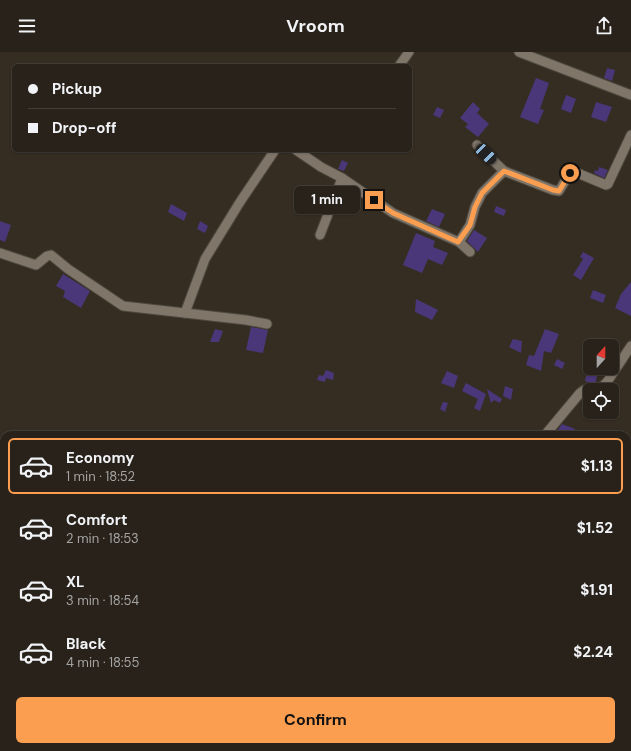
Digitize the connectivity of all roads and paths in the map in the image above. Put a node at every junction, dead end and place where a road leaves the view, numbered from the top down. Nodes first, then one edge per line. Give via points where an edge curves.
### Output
1 (409, 52) edge
2 (519, 52) edge
3 (400, 64) edge
4 (631, 95) edge
5 (631, 135) edge
6 (477, 145) dead end
7 (274, 152) edge
8 (299, 152) edge
9 (504, 171) junction
10 (342, 178) junction
11 (320, 235) dead end
12 (458, 242) junction
13 (470, 252) dead end
14 (0, 253) edge
15 (185, 313) junction
16 (267, 324) dead end
17 (631, 346) edge
18 (606, 383) edge
19 (583, 391) edge
20 (548, 431) edge

1 - 3 street
2 - 4 street
5 - 9 street via 606,185 575,172 570,173 559,191
6 - 9 street
7 - 15 street via 205,259
8 - 10 street
9 - 12 street via 482,193 470,225
10 - 11 street
10 - 12 street via 393,213
12 - 13 street
14 - 15 street via 36,265 51,255 124,306
15 - 16 street
17 - 18 street
19 - 20 street

